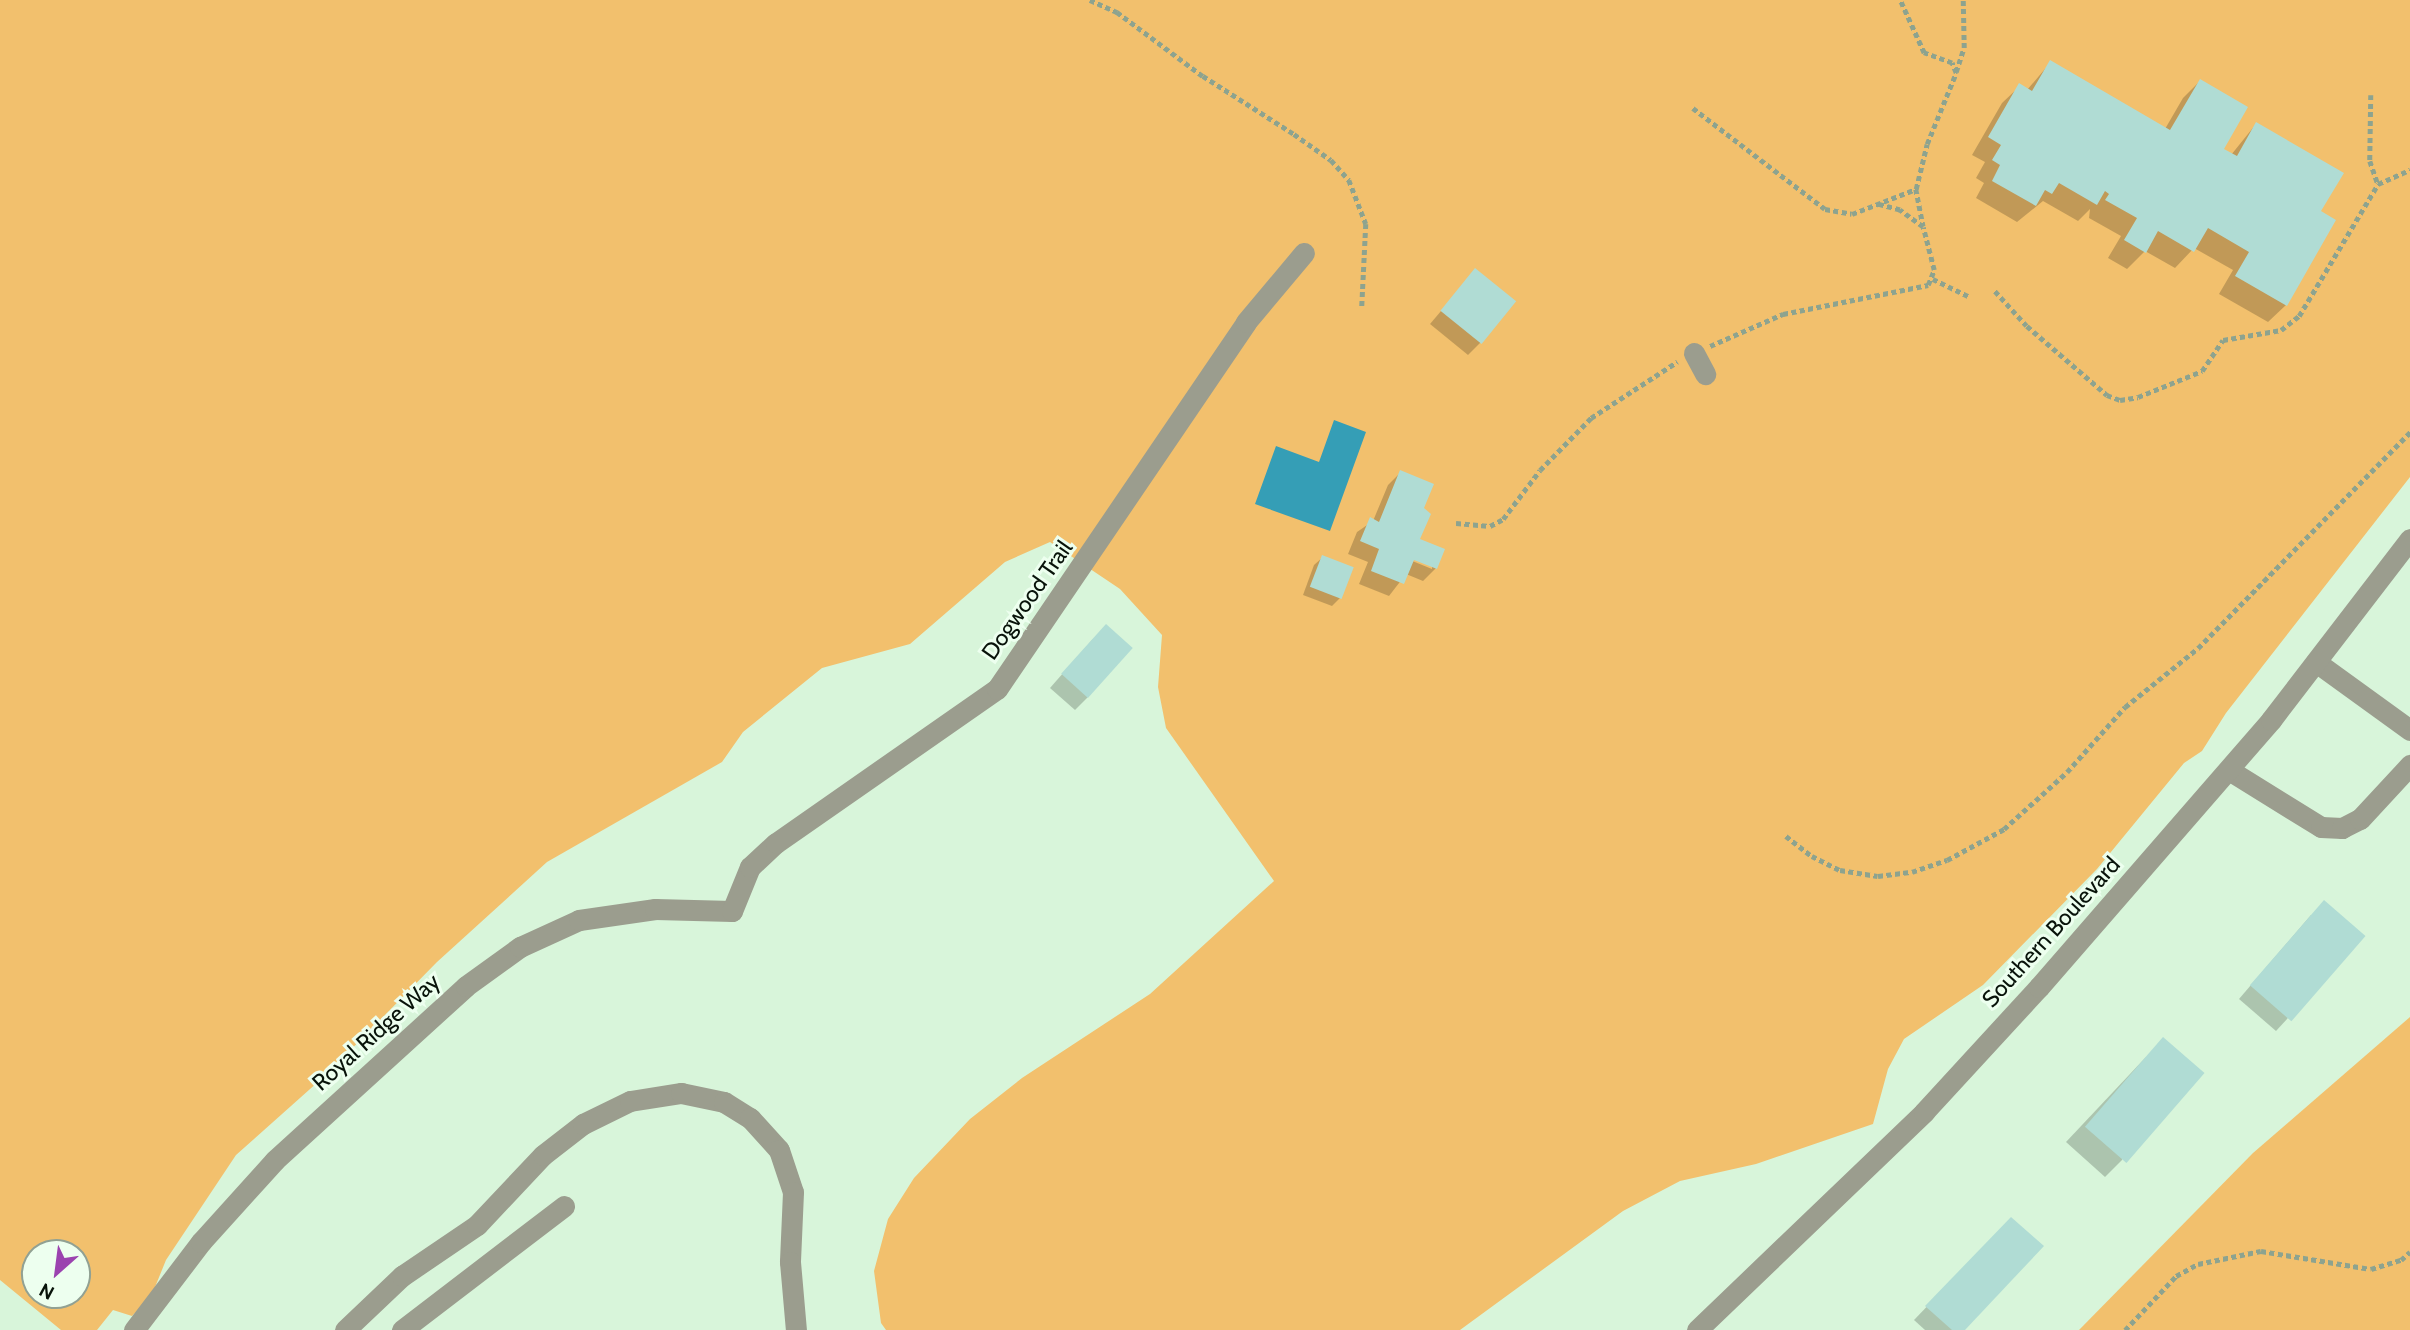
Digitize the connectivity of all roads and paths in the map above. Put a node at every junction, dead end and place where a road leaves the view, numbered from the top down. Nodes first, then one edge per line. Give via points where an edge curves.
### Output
1 (1090, 0) edge
2 (1900, 0) edge
3 (1963, 0) edge
4 (1956, 72) junction
5 (2371, 95) dead end
6 (1693, 108) dead end
7 (2410, 170) edge
8 (2378, 184) junction
9 (1916, 189) junction
10 (1923, 227) dead end
11 (1304, 253) dead end
12 (1933, 279) dead end
13 (1995, 291) dead end
14 (1968, 296) dead end
15 (1362, 307) dead end
16 (1694, 353) dead end
17 (1705, 374) dead end
18 (2410, 432) edge
19 (2410, 539) edge
20 (2316, 662) junction
21 (2410, 730) edge
22 (2410, 765) edge
23 (2229, 770) junction
24 (1787, 836) dead end
25 (732, 911) joint
26 (564, 1206) dead end
27 (2410, 1252) edge
28 (134, 1330) edge
29 (345, 1330) edge
30 (402, 1330) edge
31 (796, 1330) edge
32 (1697, 1330) edge
33 (2125, 1330) edge

1 - 15 path via 1117,12 1203,76 1294,134 1331,160 1349,180 1366,224
2 - 4 path via 1924,53 1941,57
3 - 4 path via 1964,48
4 - 9 path via 1927,144
5 - 8 path via 2371,161
6 - 9 path via 1825,209 1852,214
7 - 8 path
8 - 13 path via 2299,316 2281,330 2223,340 2202,371 2138,397 2120,400 2107,395 2027,326
9 - 10 path
11 - 25 street, Dogwood Trail via 1246,322 997,689 776,843 750,867
12 - 14 path
16 - 17 street
18 - 24 path via 2198,648 2125,707 2067,772 2004,830 1947,860 1912,872 1878,876 1840,870
19 - 20 street, Southern Boulevard
20 - 21 street
20 - 23 street, Southern Boulevard
22 - 23 street via 2360,819 2342,828 2321,827
23 - 32 street, Southern Boulevard via 1924,1112
25 - 28 street, Royal Ridge Way via 612,913 579,920 520,947 466,986 275,1160 201,1242
26 - 30 street
27 - 33 path via 2401,1260 2371,1269 2261,1251 2199,1265 2176,1276
29 - 31 street via 402,1276 477,1225 543,1155 583,1124 630,1101 681,1093 732,1108 766,1133 779,1150 793,1192 790,1262

